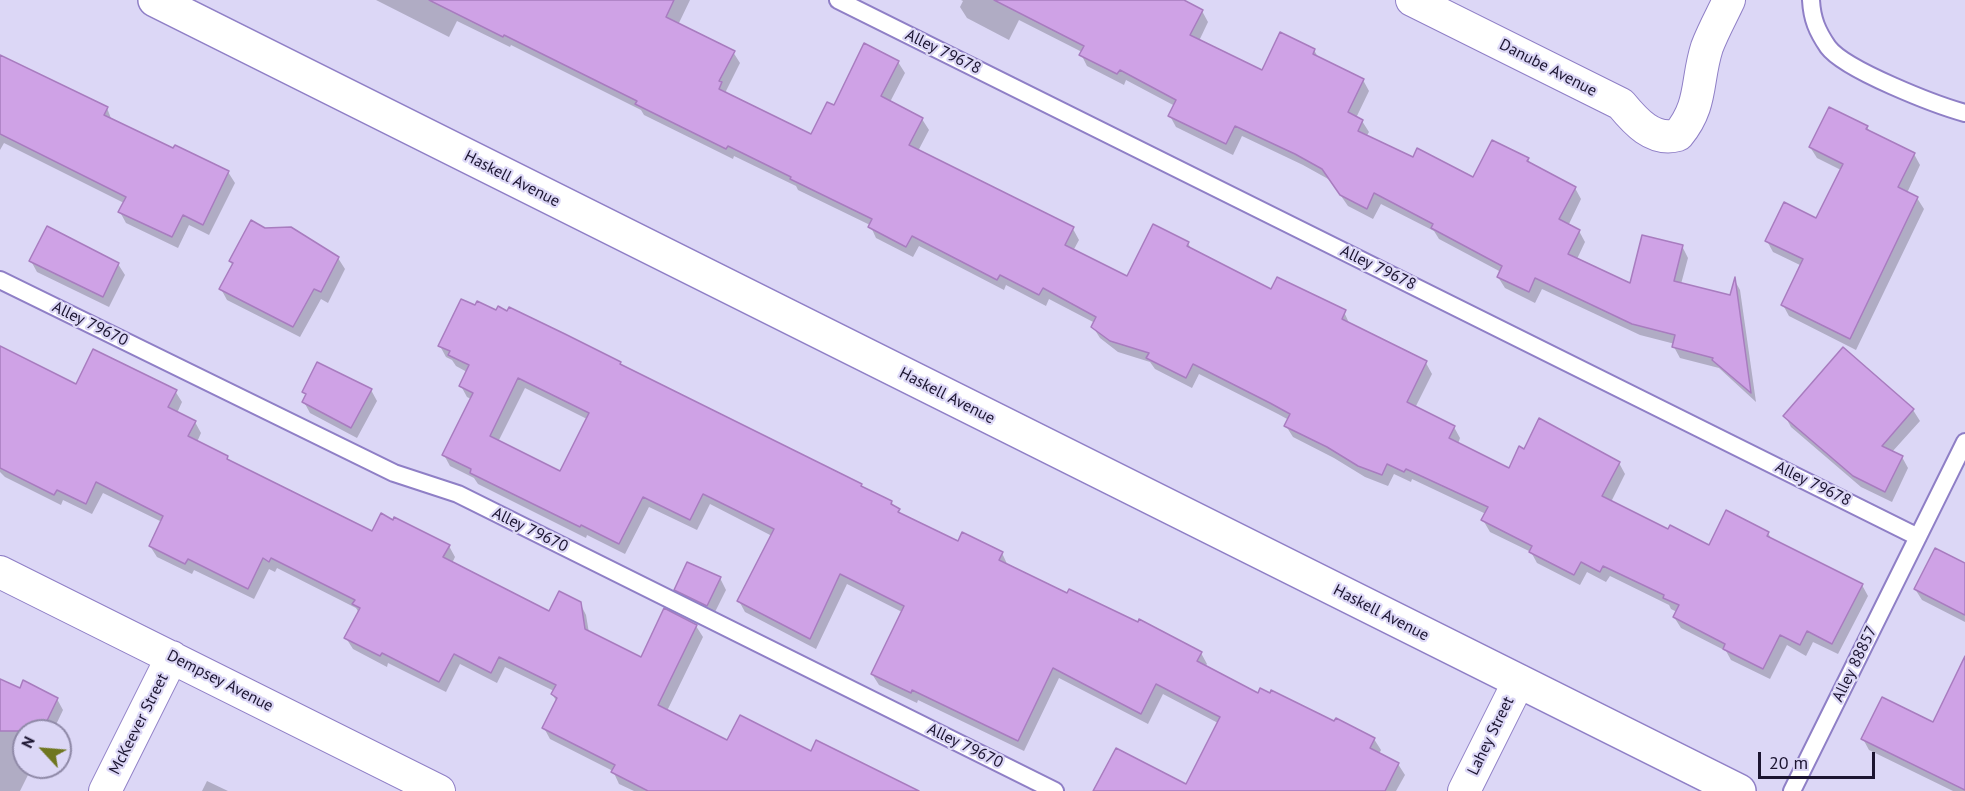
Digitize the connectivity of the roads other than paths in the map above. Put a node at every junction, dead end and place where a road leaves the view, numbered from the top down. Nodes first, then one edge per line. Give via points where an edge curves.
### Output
1 (155, 0) edge
2 (837, 0) edge
3 (1412, 0) edge
4 (1729, 0) edge
5 (1811, 0) edge
6 (1965, 113) edge
7 (0, 280) edge
8 (1965, 442) edge
9 (1918, 537) junction
10 (0, 572) edge
11 (172, 657) junction
12 (1519, 681) junction
13 (105, 791) edge
14 (439, 791) edge
15 (1055, 791) edge
16 (1464, 791) edge
17 (1739, 791) edge
18 (1792, 791) edge

1 - 12 main road, Haskell Avenue
2 - 9 lane, Alley 79678
3 - 4 street, Danube Avenue via 1621,104 1642,126 1664,138 1678,135 1692,114 1707,47
5 - 6 lane via 1813,20 1829,49 1884,81 1939,106
7 - 15 lane, Alley 79670 via 394,473 458,494
8 - 9 lane, Alley 88857
9 - 18 lane, Alley 88857
10 - 11 street, Dempsey Avenue
11 - 13 street, McKeever Street
11 - 14 street, Dempsey Avenue
12 - 16 street, Lahey Street
12 - 17 main road, Haskell Avenue

